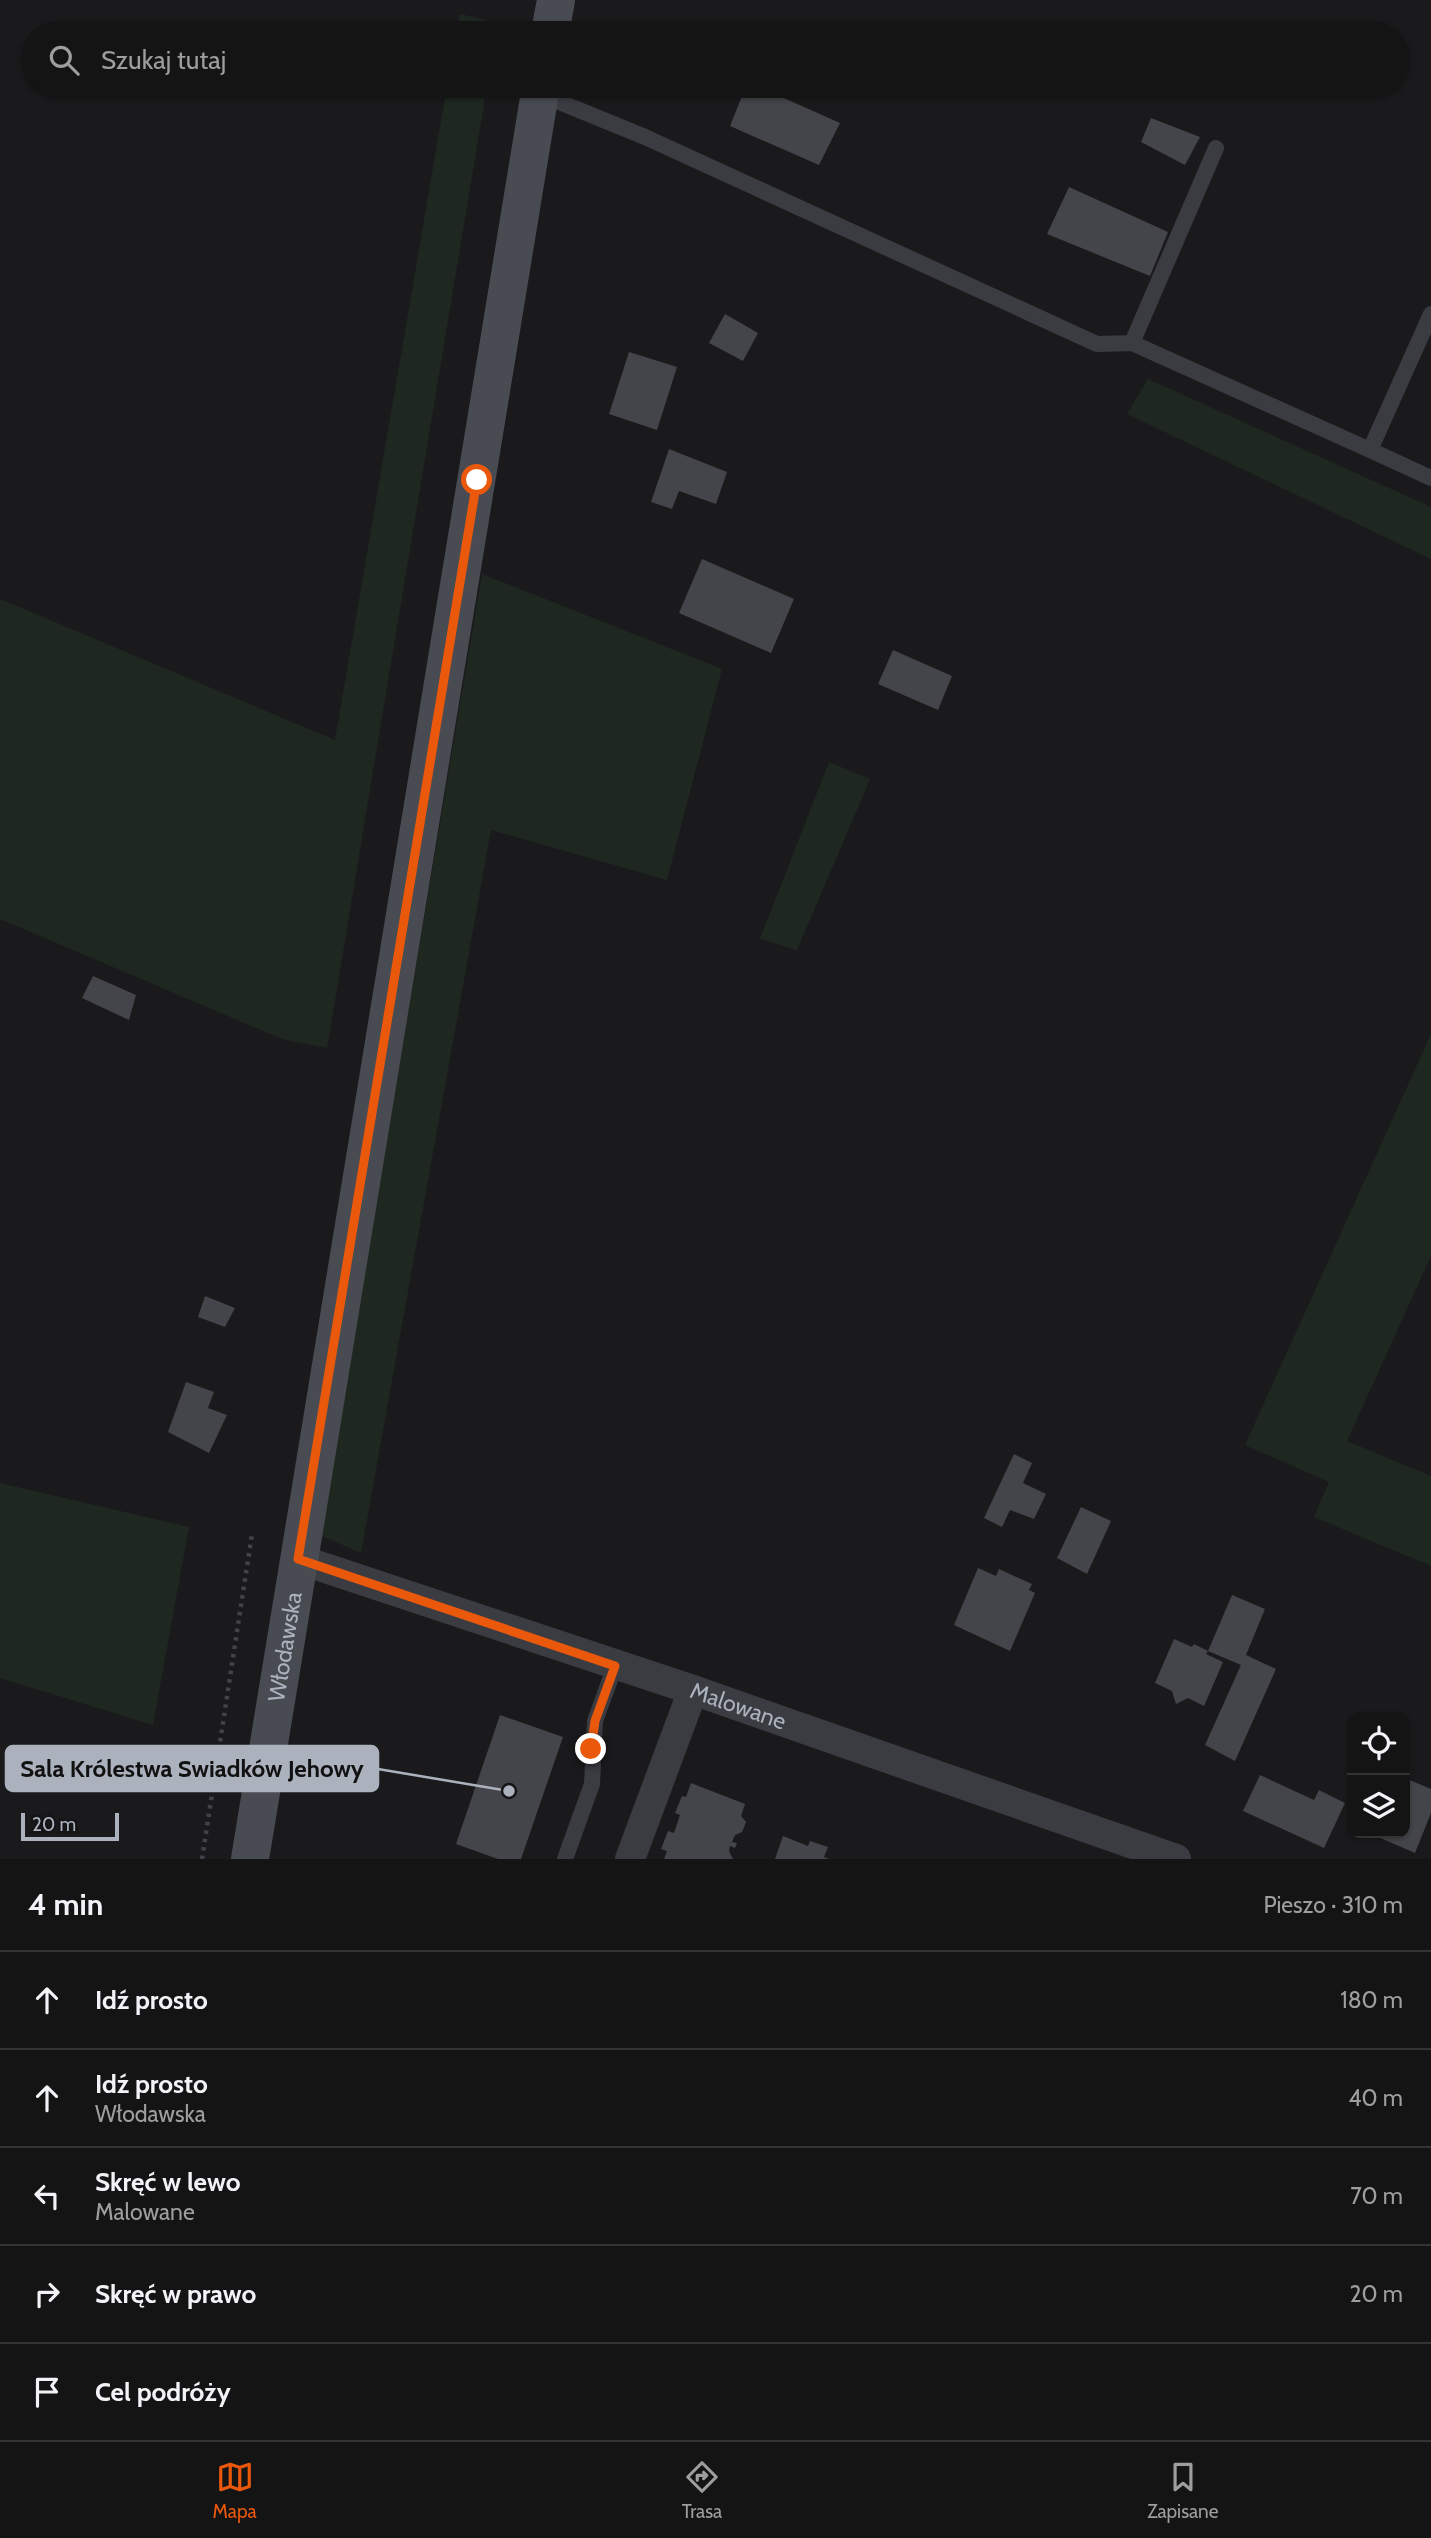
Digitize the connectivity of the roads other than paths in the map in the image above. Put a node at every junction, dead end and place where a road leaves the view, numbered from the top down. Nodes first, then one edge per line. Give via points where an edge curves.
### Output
1 (556, 0) edge
2 (552, 21) edge
3 (540, 98) edge
4 (559, 98) edge
5 (1216, 148) dead end
6 (1431, 314) edge
7 (1132, 343) junction
8 (1370, 450) junction
9 (1431, 478) edge
10 (298, 1559) junction
11 (615, 1666) junction
12 (693, 1690) junction
13 (250, 1859) edge
14 (565, 1859) edge
15 (630, 1859) edge
16 (1176, 1859) edge

1 - 2 main road
3 - 10 main road, Włodawska
4 - 7 lane via 1097,344
5 - 7 lane
6 - 8 lane
7 - 8 lane
8 - 9 lane
10 - 11 street, Malowane
10 - 13 main road, Włodawska
11 - 12 street, Malowane
11 - 14 lane via 595,1721 592,1784
12 - 15 street
12 - 16 street, Malowane

